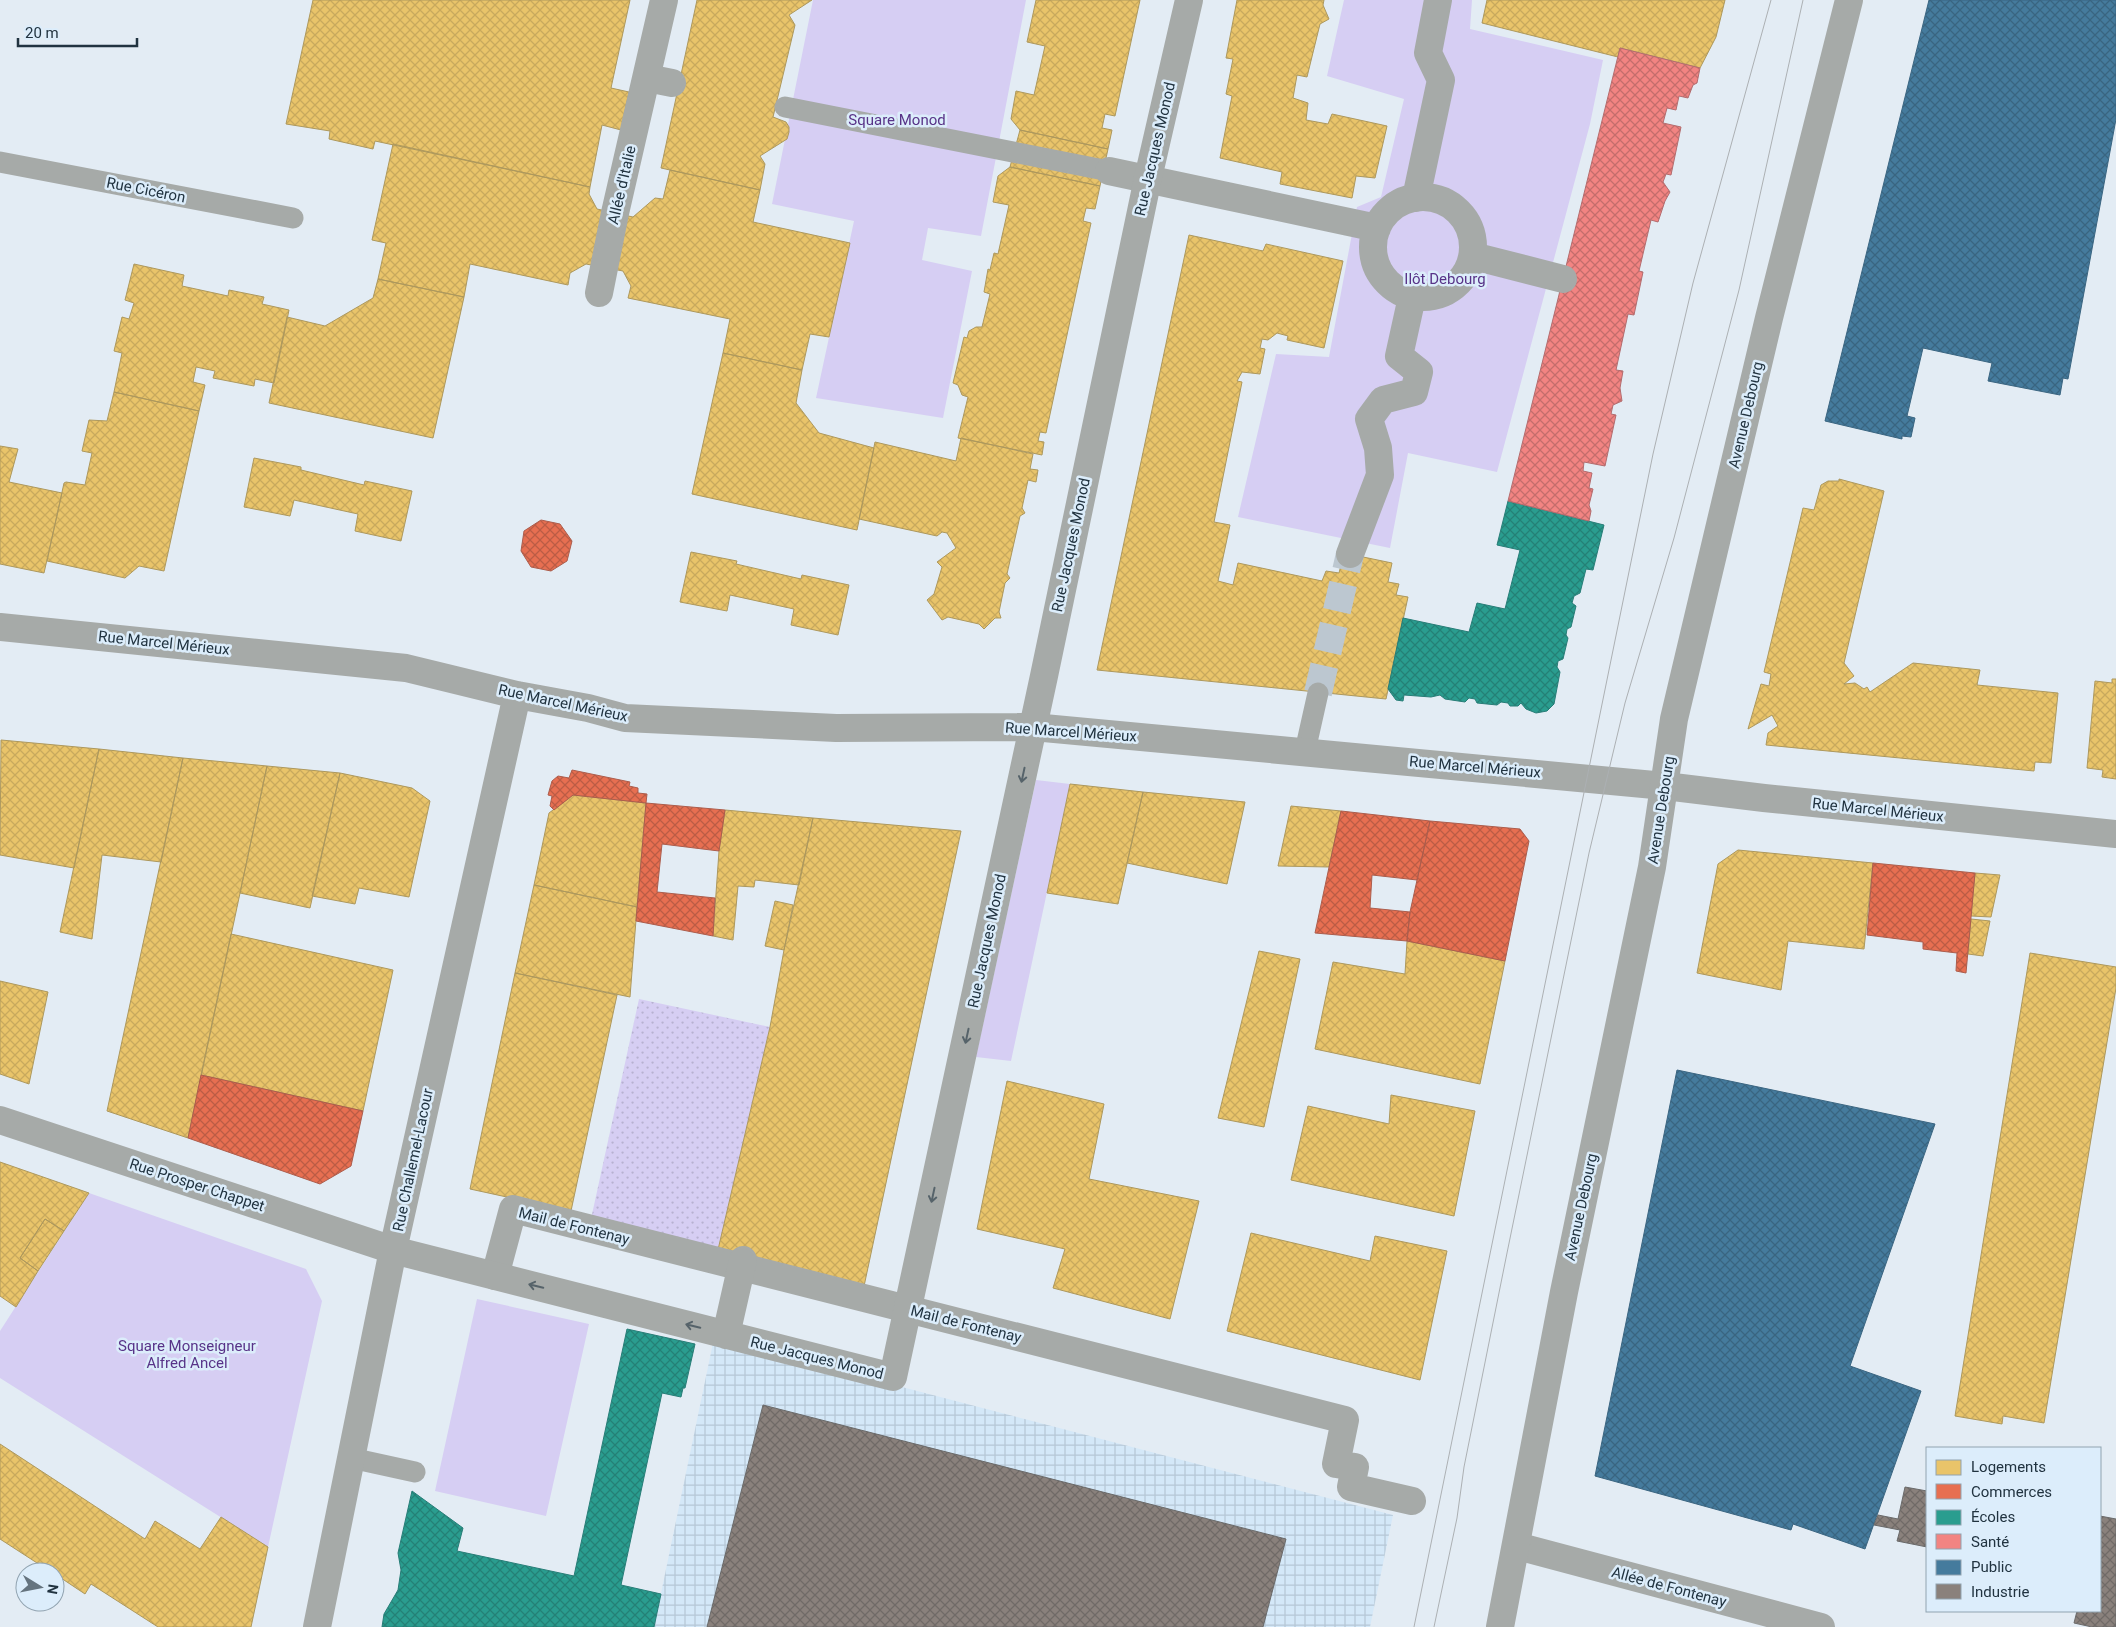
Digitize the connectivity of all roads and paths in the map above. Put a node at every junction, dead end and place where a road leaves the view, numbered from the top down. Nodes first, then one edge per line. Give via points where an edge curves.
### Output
1 (664, 0) edge
2 (1190, 0) edge
3 (1438, 0) edge
4 (1849, 0) edge
5 (785, 107) dead end
6 (0, 162) edge
7 (1110, 170) joint
8 (1148, 178) junction
9 (1416, 198) junction
10 (293, 218) dead end
11 (1377, 228) junction
12 (1473, 256) junction
13 (1563, 279) dead end
14 (599, 293) dead end
15 (1412, 297) junction
16 (1350, 554) tunnel mouth
17 (0, 627) edge
18 (1318, 693) tunnel mouth
19 (517, 695) junction
20 (1033, 727) junction
21 (1305, 752) junction
22 (1665, 786) junction
23 (2116, 834) edge
24 (0, 1120) edge
25 (393, 1250) junction
26 (742, 1264) junction
27 (495, 1276) junction
28 (908, 1309) junction
29 (726, 1335) junction
30 (351, 1458) junction
31 (415, 1472) dead end
32 (1412, 1501) dead end
33 (1516, 1546) junction
34 (317, 1627) edge
35 (1500, 1627) edge
36 (1821, 1627) edge

1 - 14 street, Allée d'Italie via 660,80 615,213
2 - 8 street, Rue Jacques Monod
3 - 9 street via 1428,53 1441,80
4 - 22 street, Avenue Debourg via 1674,719
5 - 7 lane
6 - 10 lane, Rue Cicéron
7 - 8 street
8 - 11 street
8 - 20 street, Rue Jacques Monod
9 - 11 street via 1392,207
9 - 12 street via 1425,196 1442,200 1456,208 1467,222 1473,239
11 - 15 street via 1373,251 1376,267 1385,281
12 - 13 street
12 - 15 street via 1458,284 1445,293 1429,298
15 - 16 street via 1399,356 1419,372 1414,392 1383,400 1368,419 1378,448 1380,475
17 - 19 street, Rue Marcel Mérieux via 406,668
18 - 21 lane
19 - 20 street, Rue Marcel Mérieux via 624,718 836,728
19 - 25 street, Rue Challemel-Lacour
20 - 21 street, Rue Marcel Mérieux
20 -> 28 street, Rue Jacques Monod
21 - 22 street, Rue Marcel Mérieux
22 - 23 street, Rue Marcel Mérieux
22 - 33 street, Avenue Debourg via 1648,892 1566,1282
24 - 25 street, Rue Prosper Chappet
25 - 27 street, Rue Jacques Monod
25 - 30 street, Rue Challemel-Lacour
26 - 27 street, Mail de Fontenay via 513,1209
26 - 28 street, Mail de Fontenay
26 - 29 street
29 -> 27 street, Rue Jacques Monod
28 - 29 street, Rue Jacques Monod via 893,1378
28 - 32 street, Mail de Fontenay via 1345,1420 1336,1464 1355,1467 1351,1487
30 - 31 lane
30 - 34 street, Rue Challemel-Lacour
33 - 35 street, Avenue Debourg
33 - 36 street, Allée de Fontenay

